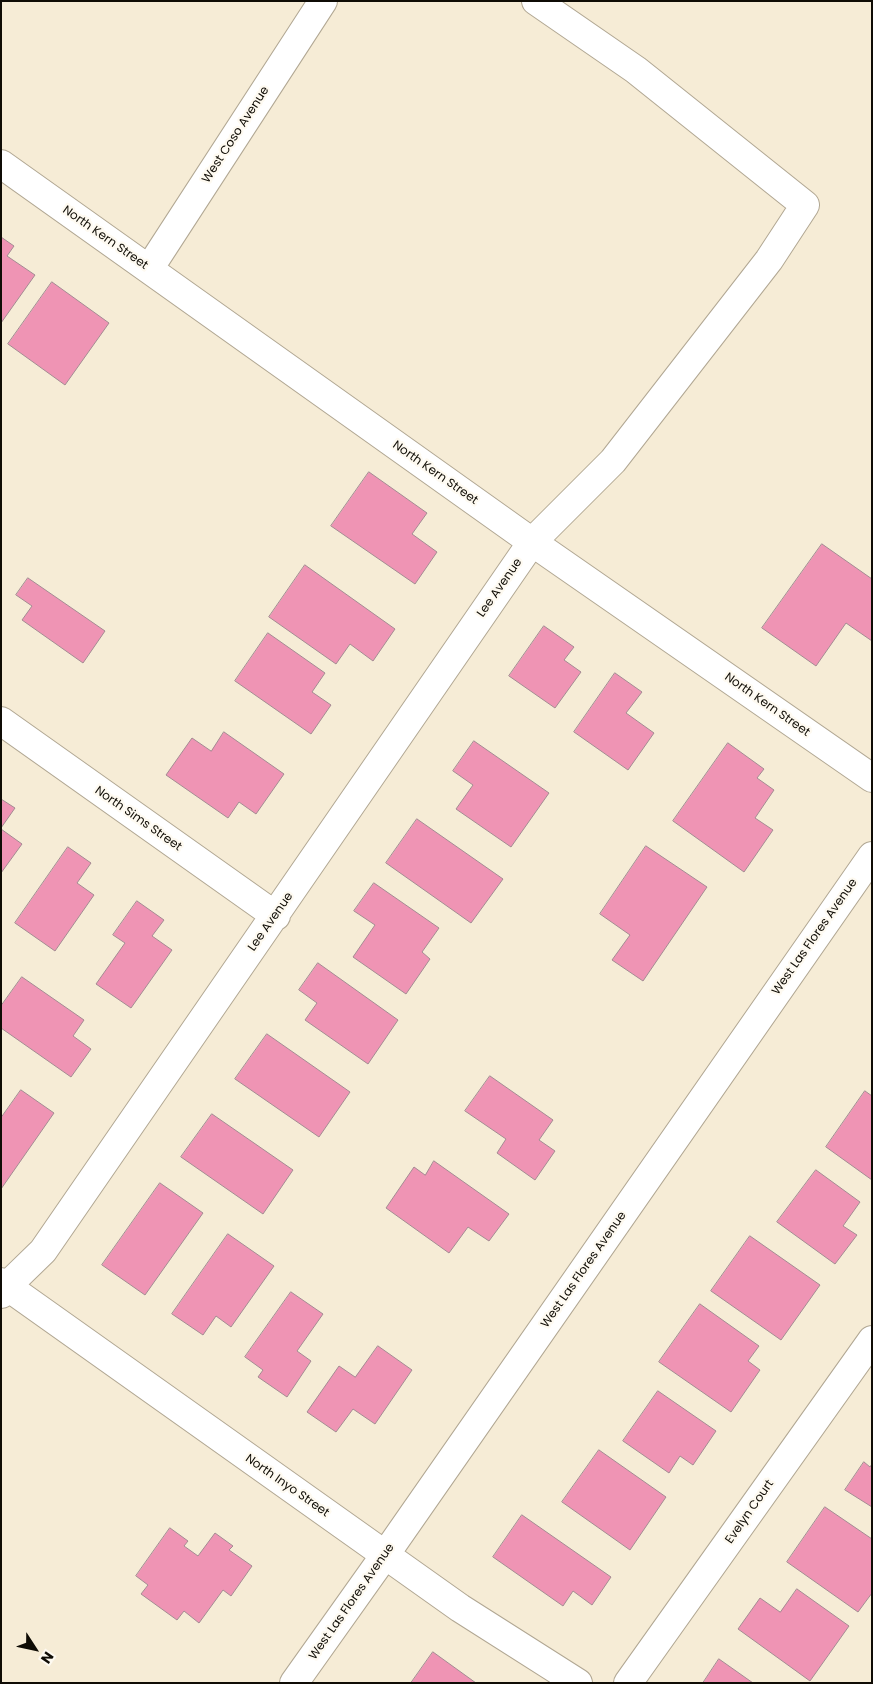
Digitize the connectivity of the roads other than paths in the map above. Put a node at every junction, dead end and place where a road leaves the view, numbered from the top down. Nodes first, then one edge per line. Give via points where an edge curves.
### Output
1 (323, 1) edge
2 (536, 1) edge
3 (1, 164) edge
4 (150, 269) junction
5 (532, 542) junction
6 (1, 722) edge
7 (872, 778) edge
8 (872, 856) edge
9 (276, 916) junction
10 (3, 1287) edge
11 (872, 1340) edge
12 (385, 1555) junction
13 (294, 1683) edge
14 (578, 1683) edge
15 (628, 1683) edge

1 - 4 street, West Coso Avenue
2 - 5 street, Lee Avenue via 636,70 805,204 769,260 613,461
3 - 4 street, North Kern Street
4 - 5 street, North Kern Street
5 - 7 street, North Kern Street
5 - 9 street, Lee Avenue
6 - 9 street, North Sims Street
8 - 12 street, West Las Flores Avenue
9 - 10 street, Lee Avenue via 43,1251
10 - 12 street, North Inyo Street
11 - 15 street, Evelyn Court
12 - 13 street, West Las Flores Avenue
12 - 14 street, North Inyo Street via 460,1608

